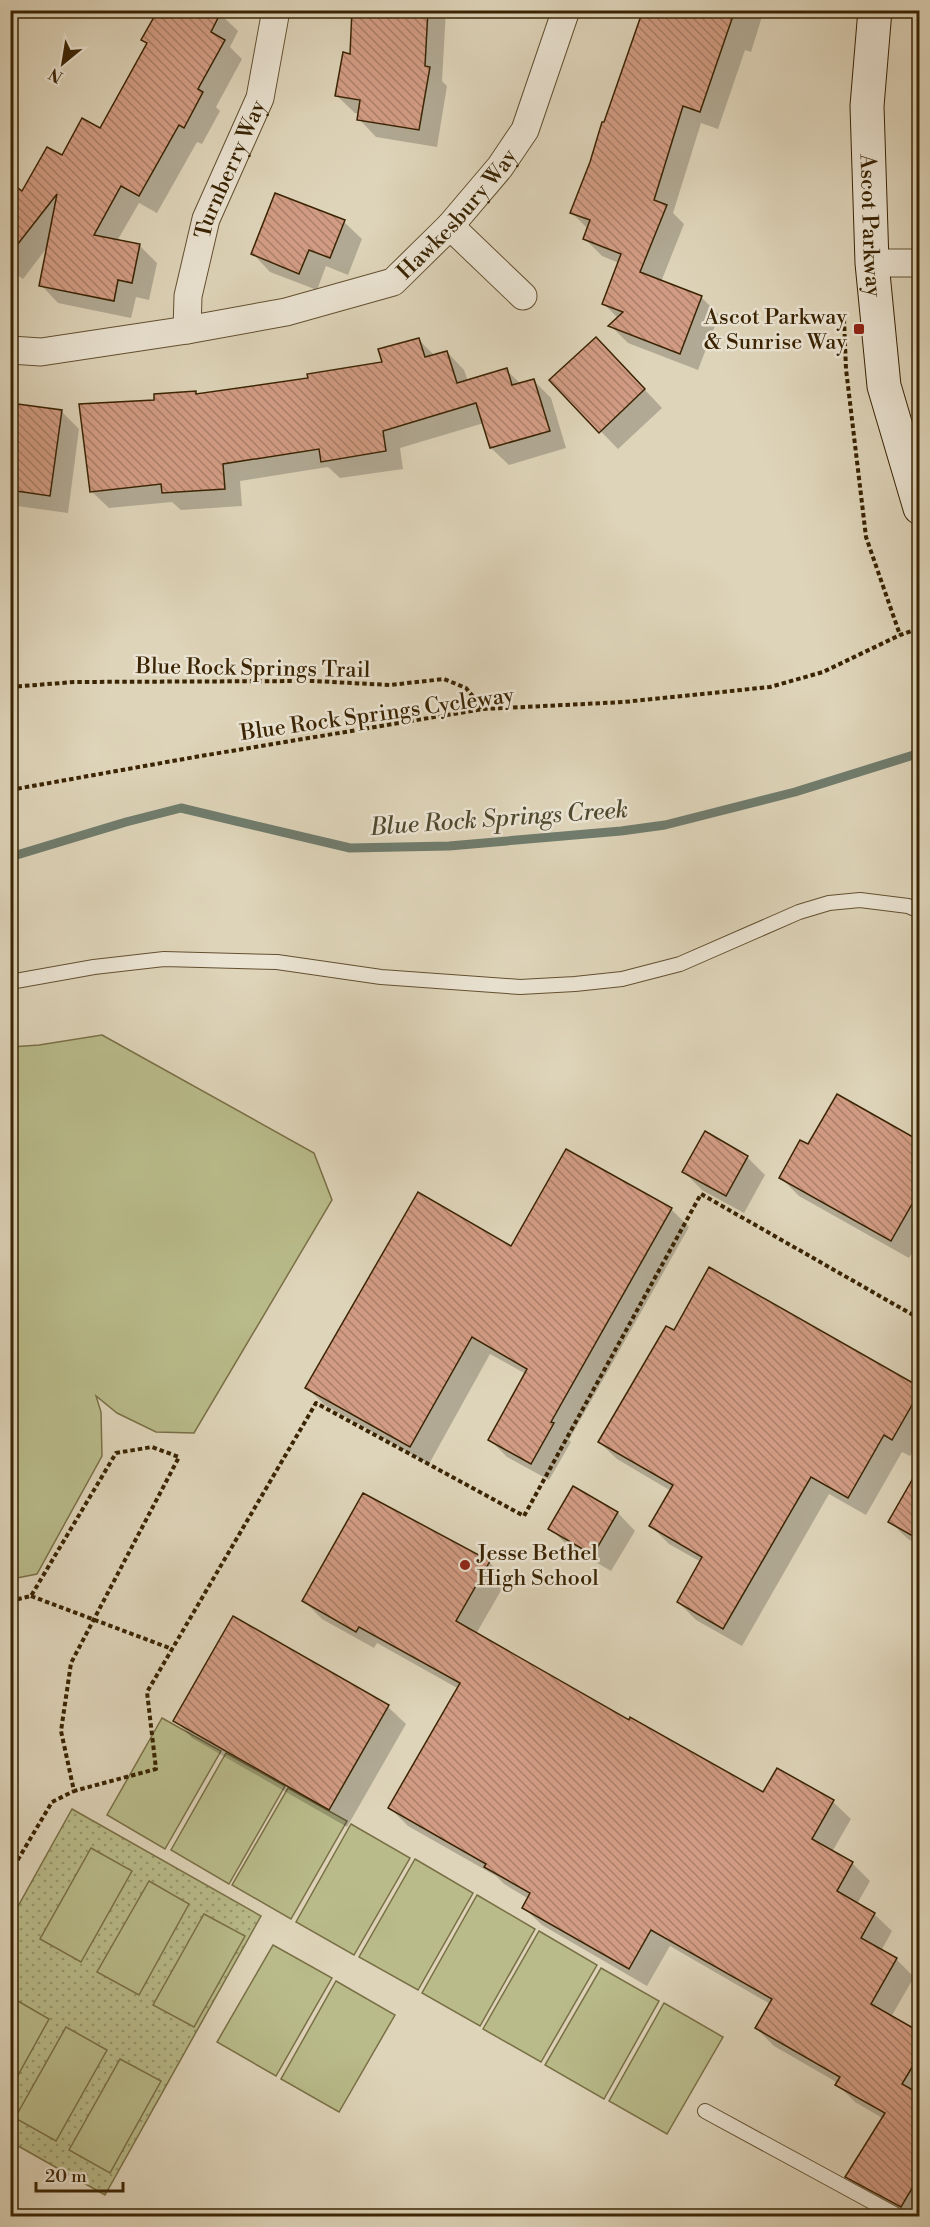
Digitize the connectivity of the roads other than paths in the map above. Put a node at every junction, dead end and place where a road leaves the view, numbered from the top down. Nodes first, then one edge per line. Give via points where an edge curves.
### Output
1 (276, 10) edge
2 (567, 10) edge
3 (874, 10) edge
4 (450, 226) junction
5 (872, 263) junction
6 (920, 263) edge
7 (523, 296) dead end
8 (187, 330) junction
9 (10, 350) edge
10 (920, 508) edge
11 (920, 911) edge
12 (10, 982) edge
13 (705, 2111) dead end
14 (898, 2217) edge

1 - 8 street, Turnberry Way via 260,98 206,219 188,296
2 - 4 street, Hawkesbury Way via 525,130 500,167
3 - 5 main road, Ascot Parkway via 867,106
4 - 7 street
4 - 8 street, Hawkesbury Way via 393,282 286,312
5 - 6 street
5 - 10 main road, Ascot Parkway via 884,386
8 - 9 street, Hawkesbury Way via 41,352
11 - 12 lane via 860,900 829,903 799,912 680,964 622,979 575,984 520,987 381,977 276,962 164,959
13 - 14 lane

